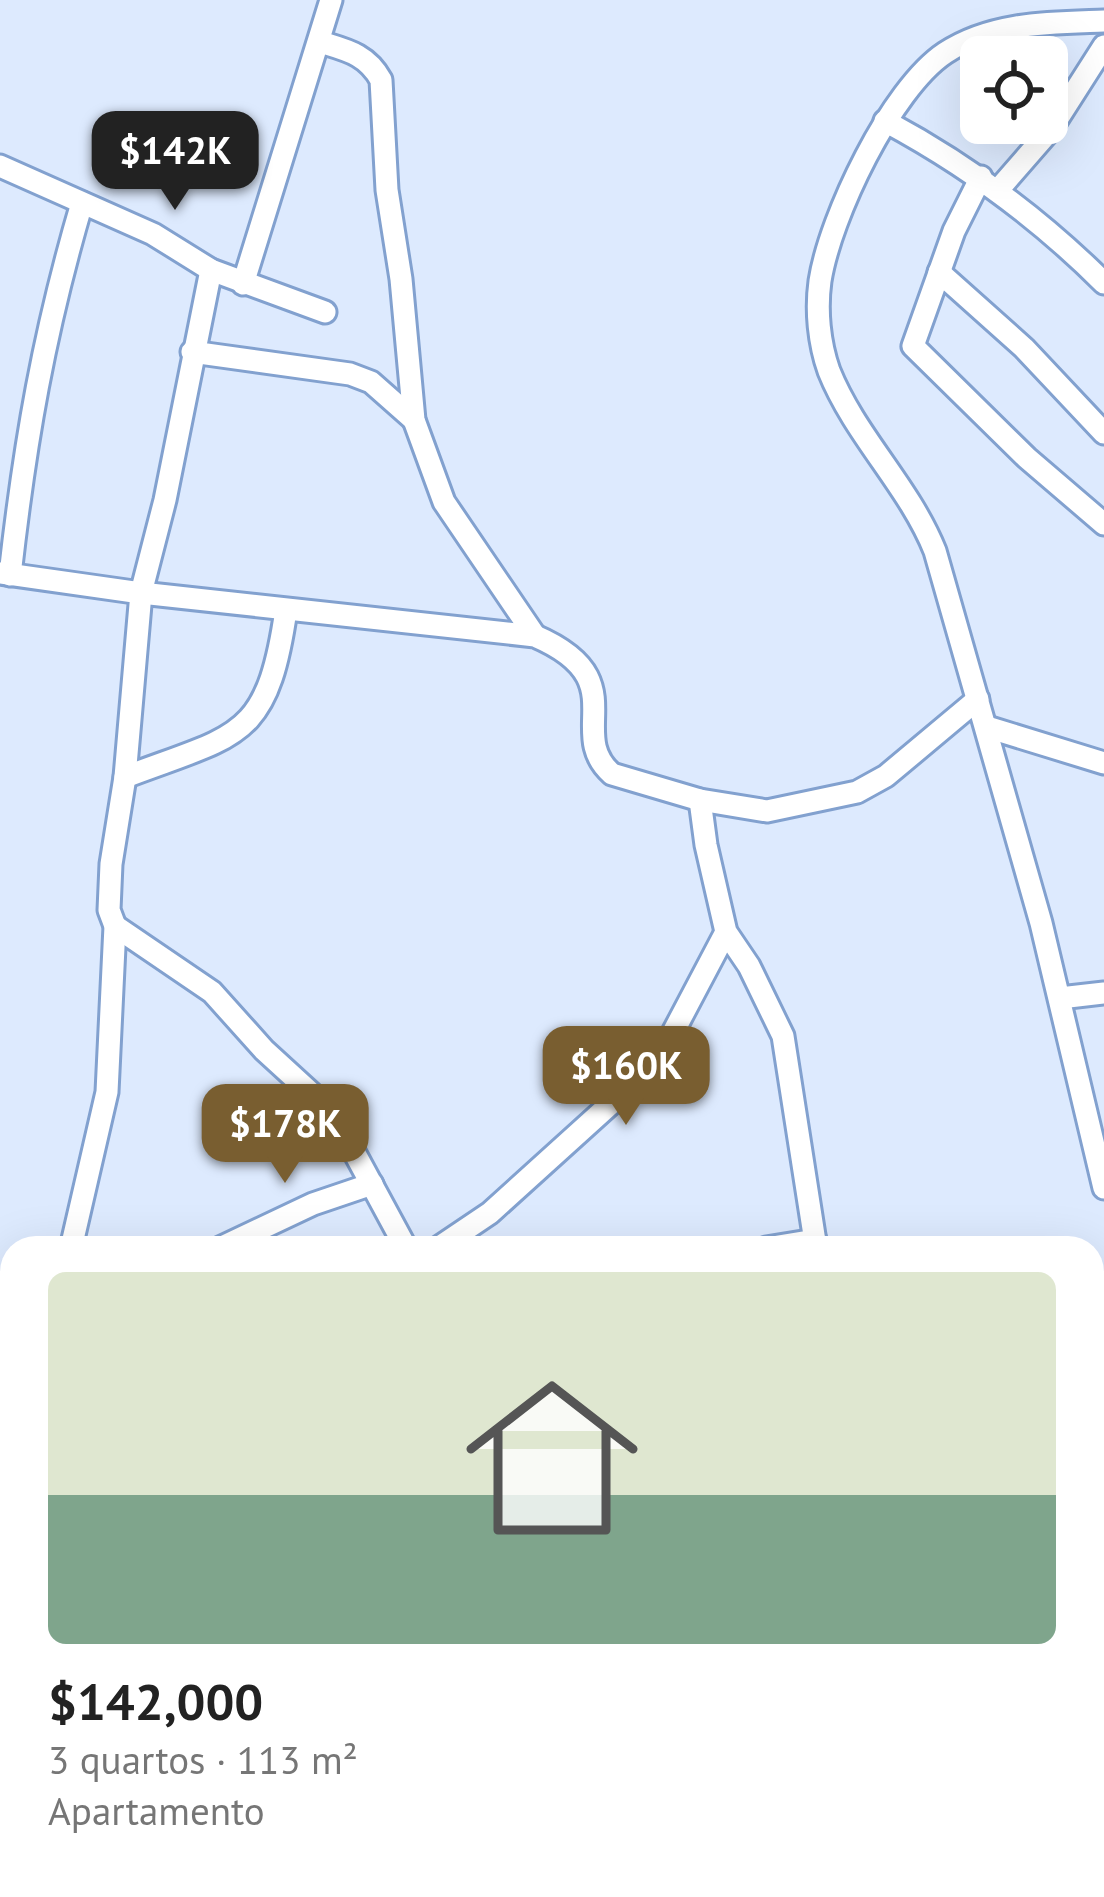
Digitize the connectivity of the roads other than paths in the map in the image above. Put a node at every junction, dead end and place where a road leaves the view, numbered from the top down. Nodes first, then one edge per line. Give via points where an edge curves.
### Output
1 (331, 0) edge
2 (1104, 21) edge
3 (320, 42) junction
4 (1104, 46) edge
5 (885, 121) junction
6 (3, 176) edge
7 (989, 184) junction
8 (82, 203) junction
9 (212, 270) junction
10 (939, 272) junction
11 (1102, 275) edge
12 (243, 284) junction
13 (325, 312) dead end
14 (193, 352) junction
15 (414, 420) junction
16 (1104, 434) edge
17 (1104, 524) edge
18 (5, 574) edge
19 (141, 593) junction
20 (286, 610) junction
21 (535, 636) junction
22 (978, 699) junction
23 (987, 727) junction
24 (1104, 763) edge
25 (125, 777) junction
26 (700, 800) junction
27 (115, 926) junction
28 (726, 932) junction
29 (1104, 993) edge
30 (1060, 998) junction
31 (1104, 1083) edge
32 (1080, 1087) junction
33 (1103, 1177) edge
34 (372, 1184) junction
35 (74, 1236) edge
36 (263, 1236) edge
37 (400, 1236) edge
38 (456, 1236) edge
39 (815, 1236) edge

1 - 3 street
2 - 5 street via 980,34 912,82
3 - 12 street
3 - 15 street via 359,54 380,80
4 - 7 street via 1051,129
5 - 7 street
5 - 22 street via 831,238 818,318 829,370 923,521
6 - 8 street
7 - 10 street via 954,231
7 - 11 street
8 - 9 street
8 - 18 street via 38,365
9 - 12 street
9 - 14 street
10 - 16 street
10 - 17 street via 913,346
12 - 13 street
14 - 15 street via 350,374
14 - 19 street
15 - 21 street via 444,502
18 - 19 street
19 - 20 street
19 - 25 street
20 - 21 street
20 - 25 street via 278,662 244,727
21 - 26 street via 585,669 594,686 600,764
22 - 23 street
22 - 26 street via 857,792 767,811
23 - 24 street
23 - 30 street
25 - 27 street via 111,864
26 - 28 street
27 - 34 street via 212,992 301,1080
27 - 35 street via 106,1092
28 - 38 street via 658,1061
28 - 39 street via 783,1036
29 - 30 street
30 - 32 street
31 - 32 street
32 - 33 street
34 - 36 street
34 - 37 street

